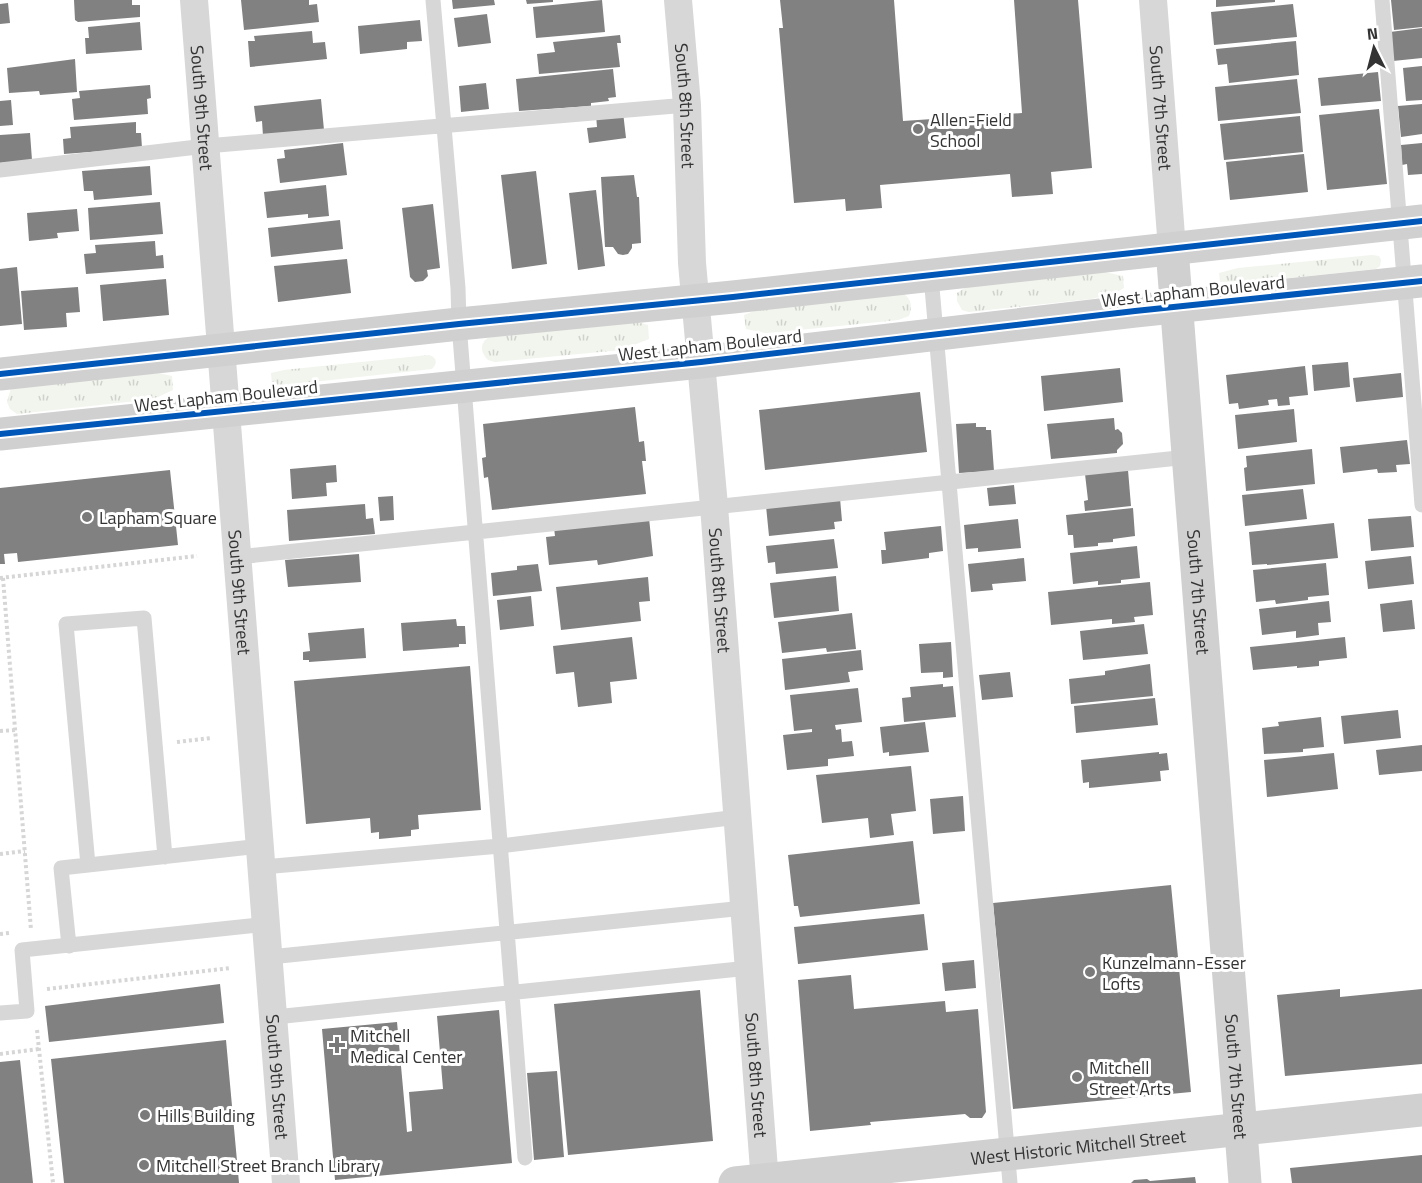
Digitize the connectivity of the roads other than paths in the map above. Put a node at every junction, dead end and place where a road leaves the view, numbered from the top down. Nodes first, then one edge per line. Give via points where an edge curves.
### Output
1 (195, 0) edge
2 (433, 0) edge
3 (678, 0) edge
4 (1153, 0) edge
5 (1382, 0) edge
6 (687, 105) junction
7 (444, 126) junction
8 (206, 146) junction
9 (0, 171) edge
10 (1411, 222) edge
11 (1173, 249) junction
12 (931, 276) junction
13 (1413, 282) edge
14 (695, 301) junction
15 (1176, 307) junction
16 (459, 324) junction
17 (936, 334) junction
18 (1416, 339) edge
19 (221, 349) junction
20 (701, 362) junction
21 (0, 374) edge
22 (464, 386) junction
23 (226, 411) junction
24 (0, 434) edge
25 (1188, 457) junction
26 (949, 480) junction
27 (1422, 505) edge
28 (714, 506) junction
29 (475, 533) junction
30 (238, 557) junction
31 (738, 817) junction
32 (500, 846) junction
33 (165, 857) junction
34 (262, 857) junction
35 (88, 865) junction
36 (744, 908) junction
37 (267, 924) junction
38 (507, 933) junction
39 (69, 945) junction
40 (270, 957) junction
41 (749, 968) junction
42 (511, 993) junction
43 (0, 1013) edge
44 (274, 1017) junction
45 (1422, 1110) edge
46 (1241, 1129) junction
47 (525, 1158) dead end
48 (1008, 1169) edge
49 (755, 1182) edge
50 (286, 1183) edge
51 (1245, 1183) edge

1 - 8 street, South 9th Street
2 - 7 lane
3 - 6 street, South 8th Street
4 - 11 street, South 7th Street
5 - 10 lane
6 - 7 lane
6 - 14 street, South 8th Street
7 - 8 lane
7 - 16 lane
8 - 9 lane
8 - 19 street, South 9th Street
10 - 11 street
10 - 13 lane
11 - 12 street
11 - 15 street, South 7th Street
12 - 14 street
12 - 17 lane
13 - 15 street, West Lapham Boulevard
13 - 18 lane
14 - 16 street
14 - 20 street, South 8th Street
15 - 17 street, West Lapham Boulevard
15 - 25 street, South 7th Street
16 - 19 street
16 - 22 lane
17 - 20 street, West Lapham Boulevard
17 - 26 lane
18 - 27 lane
19 - 21 street
19 - 23 street, South 9th Street
20 - 22 street, West Lapham Boulevard
20 - 28 street, South 8th Street
22 - 23 street, West Lapham Boulevard
22 - 29 lane
23 - 24 street, West Lapham Boulevard
23 - 30 street, South 9th Street
25 - 26 lane
25 - 46 street, South 7th Street
26 - 28 lane
26 - 48 lane
28 - 29 lane
28 - 31 street, South 8th Street
29 - 30 lane
29 - 32 lane
30 - 34 street, South 9th Street
31 - 32 lane
31 - 36 street, South 8th Street
32 - 34 lane
32 - 38 lane
33 - 34 lane
33 - 35 lane
33 - 35 lane via 144,618 66,624
34 - 37 street, South 9th Street
35 - 39 lane via 61,868
36 - 38 lane
36 - 41 street, South 8th Street
37 - 39 lane
37 - 40 street, South 9th Street
38 - 40 lane
38 - 42 lane
39 - 43 lane via 22,950 27,1011
40 - 44 street, South 9th Street
41 - 42 lane
41 - 49 street, South 8th Street
42 - 44 lane
42 - 47 lane
44 - 50 street, South 9th Street
45 - 46 street, West Historic Mitchell Street
46 - 48 street, West Historic Mitchell Street
46 - 51 street, South 7th Street
48 - 49 street, West Historic Mitchell Street

